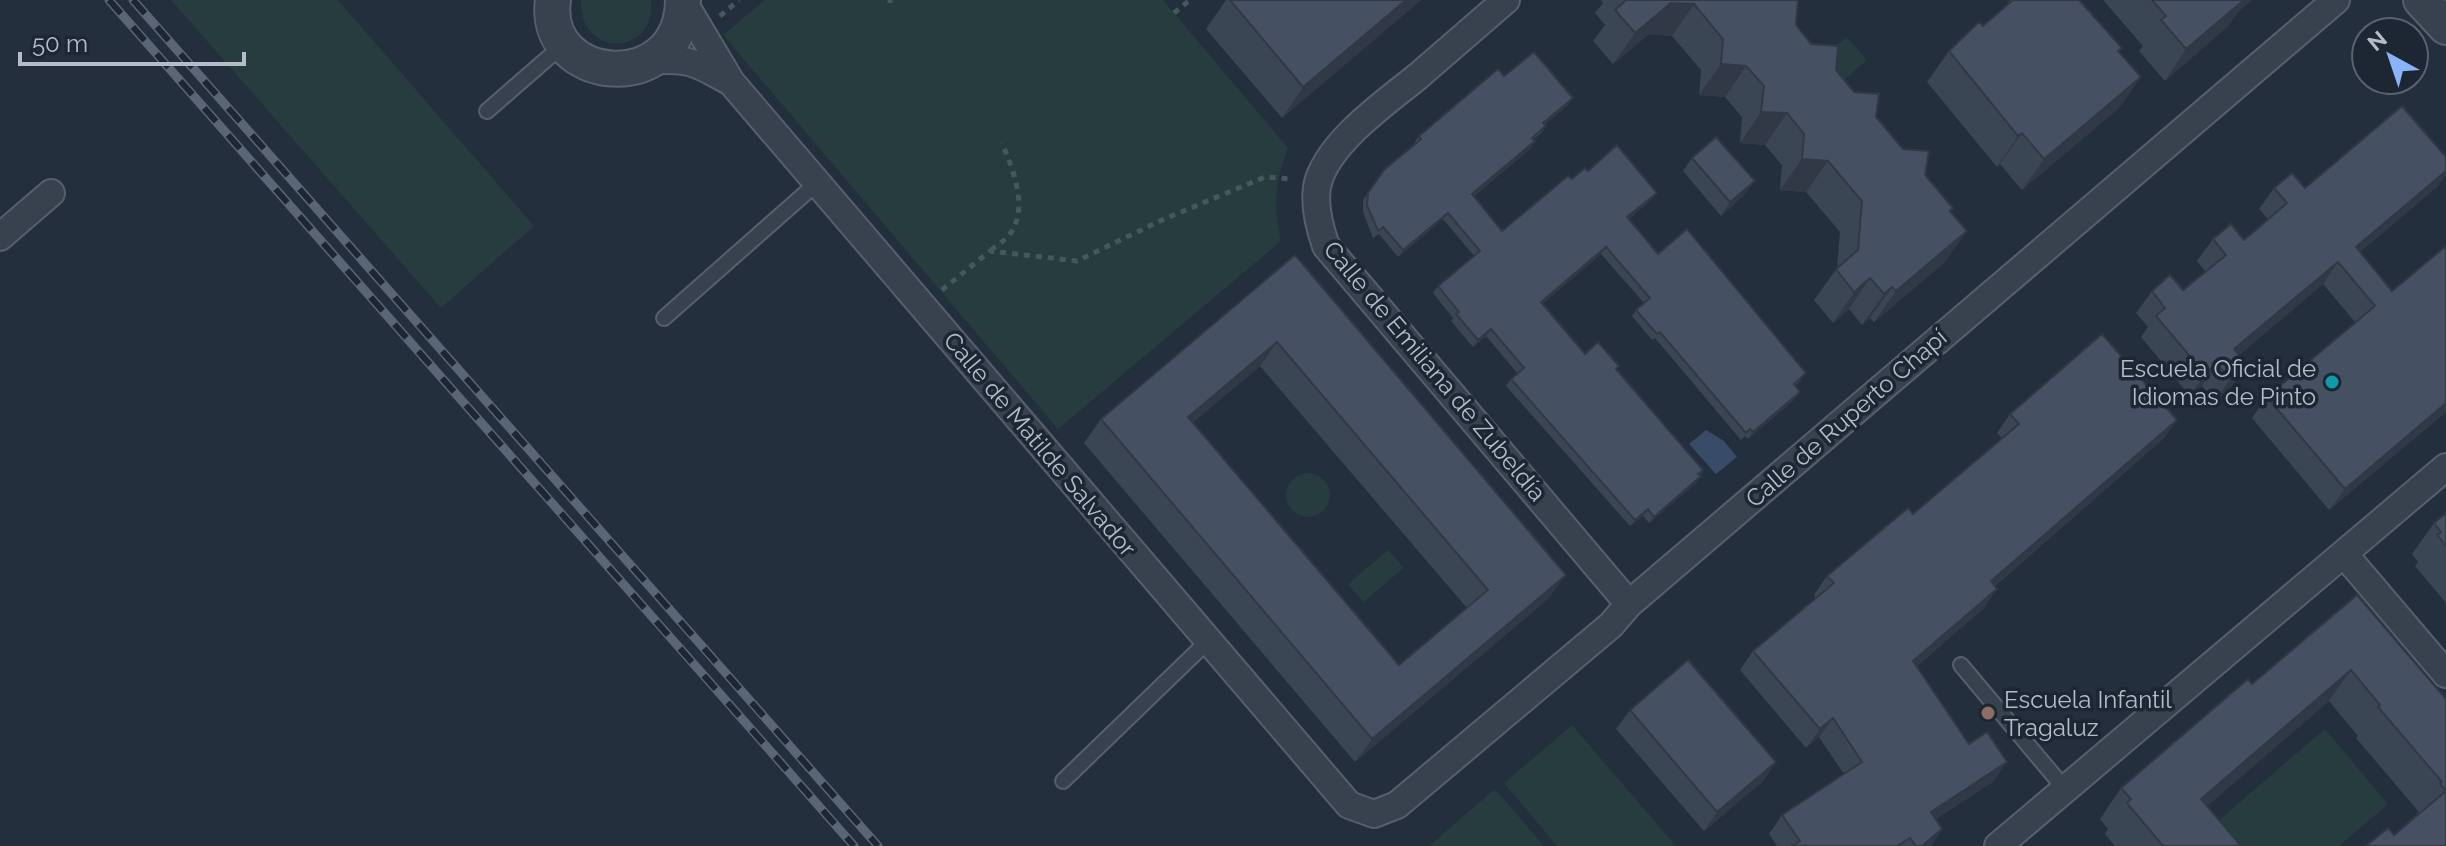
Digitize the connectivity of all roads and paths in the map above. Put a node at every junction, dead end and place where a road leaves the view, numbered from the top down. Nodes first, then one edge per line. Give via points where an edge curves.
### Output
1 (553, 0) edge
2 (1190, 0) edge
3 (1506, 0) edge
4 (2336, 0) edge
5 (684, 1) edge
6 (1174, 13) dead end
7 (564, 44) junction
8 (651, 61) junction
9 (731, 82) junction
10 (487, 111) dead end
11 (1002, 143) dead end
12 (1319, 181) junction
13 (817, 183) junction
14 (51, 193) dead end
15 (0, 237) edge
16 (990, 251) junction
17 (922, 306) junction
18 (664, 318) dead end
19 (2446, 467) edge
20 (2344, 554) junction
21 (1629, 604) junction
22 (1208, 641) junction
23 (1961, 665) dead end
24 (2446, 674) edge
25 (1063, 781) dead end
26 (2065, 789) junction
27 (1349, 805) joint
28 (1998, 846) edge

1 - 7 street
2 - 6 path
3 - 12 street via 1365,120 1333,154
4 - 21 street, Calle de Ruperto Chapí
5 - 8 street via 675,36
5 - 9 street, Calle de Matilde Salvador
7 - 8 street via 597,67 625,69
7 - 10 lane
8 - 9 street, Calle de Matilde Salvador via 677,58
9 - 13 street, Calle de Matilde Salvador
11 - 16 path via 1020,210 1010,234
12 - 16 path via 1265,177 1077,261
12 - 21 street, Calle de Emiliana de Zubeldía via 1318,216 1326,246
13 - 17 street, Calle de Matilde Salvador
13 - 18 lane
14 - 15 street
16 - 17 path
17 - 22 street, Calle de Matilde Salvador
19 - 20 street
20 - 24 street
20 - 26 street
21 - 27 street, Calle de Ruperto Chapí via 1611,625 1397,805 1374,814
22 - 25 lane
22 - 27 street, Calle de Matilde Salvador
23 - 26 lane
26 - 28 street

